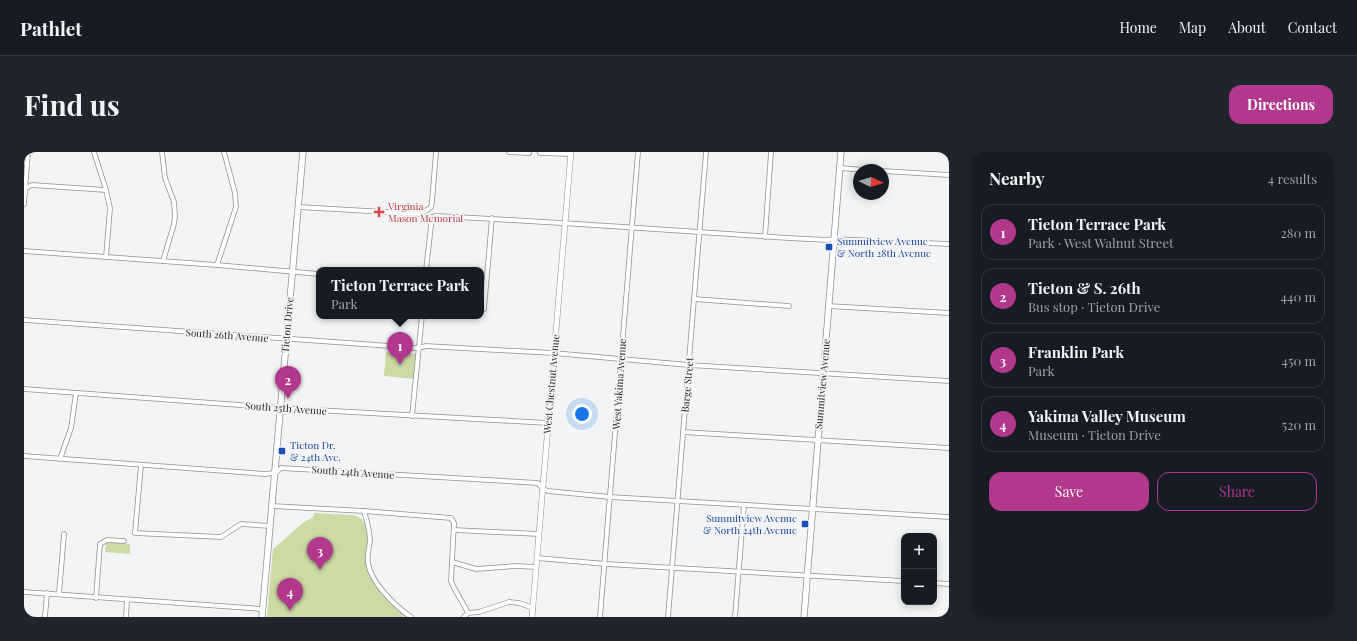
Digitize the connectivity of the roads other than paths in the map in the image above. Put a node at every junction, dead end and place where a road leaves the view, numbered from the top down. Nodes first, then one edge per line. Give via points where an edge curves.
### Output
1 (28, 152) edge
2 (94, 152) edge
3 (162, 152) edge
4 (224, 152) edge
5 (303, 152) edge
6 (436, 152) edge
7 (509, 152) edge
8 (638, 152) edge
9 (706, 152) edge
10 (771, 152) edge
11 (841, 152) edge
12 (529, 153) dead end
13 (540, 153) edge
14 (571, 153) edge
15 (839, 168) junction
16 (853, 169) edge
17 (889, 171) edge
18 (949, 175) edge
19 (25, 189) edge
20 (106, 190) junction
21 (24, 204) edge
22 (299, 206) junction
23 (492, 218) junction
24 (566, 223) junction
25 (632, 227) junction
26 (699, 233) junction
27 (765, 237) junction
28 (834, 238) junction
29 (949, 244) edge
30 (24, 251) edge
31 (106, 256) junction
32 (163, 261) junction
33 (217, 265) junction
34 (426, 267) edge
35 (292, 271) junction
36 (316, 274) edge
37 (694, 299) junction
38 (789, 306) dead end
39 (828, 306) junction
40 (484, 308) dead end
41 (949, 313) edge
42 (422, 319) edge
43 (24, 320) edge
44 (285, 340) junction
45 (418, 348) junction
46 (554, 353) junction
47 (621, 358) junction
48 (689, 365) junction
49 (823, 373) junction
50 (949, 381) edge
51 (24, 389) edge
52 (76, 393) junction
53 (280, 408) junction
54 (412, 416) junction
55 (548, 423) junction
56 (683, 432) junction
57 (818, 440) junction
58 (949, 448) edge
59 (24, 456) edge
60 (60, 459) junction
61 (141, 465) junction
62 (275, 473) junction
63 (543, 489) junction
64 (610, 497) junction
65 (677, 501) junction
66 (744, 505) junction
67 (272, 506) junction
68 (812, 509) junction
69 (364, 511) junction
70 (949, 517) edge
71 (270, 526) junction
72 (454, 530) junction
73 (64, 534) dead end
74 (539, 534) junction
75 (124, 541) dead end
76 (537, 558) junction
77 (452, 562) junction
78 (606, 564) junction
79 (536, 567) junction
80 (672, 568) junction
81 (739, 572) junction
82 (807, 576) junction
83 (901, 581) edge
84 (937, 583) edge
85 (949, 584) edge
86 (24, 592) edge
87 (47, 593) junction
88 (59, 594) junction
89 (96, 598) junction
90 (127, 600) junction
91 (533, 608) junction
92 (262, 609) junction
93 (468, 612) junction
94 (44, 617) edge
95 (126, 617) edge
96 (262, 617) edge
97 (411, 617) edge
98 (464, 617) edge
99 (532, 617) edge
100 (600, 617) edge
101 (668, 617) edge
102 (735, 617) edge
103 (804, 617) edge

1 - 19 street
2 - 20 street
3 - 32 street via 175,216
4 - 33 street via 235,193 236,207
5 - 22 main road, Tieton Drive
6 - 22 street via 431,207 420,214
7 - 12 street
8 - 25 street, West Yakima Avenue
9 - 26 street, Barge Street
10 - 27 street
11 - 15 main road, Summitview Avenue
13 - 14 street
14 - 24 street, West Chestnut Avenue
15 - 16 street
15 - 28 main road, Summitview Avenue
17 - 18 street
19 - 20 street via 32,185
19 - 21 street
20 - 31 street via 110,213
22 - 35 main road, Tieton Drive
23 - 24 street
23 - 34 street via 432,217
23 - 40 street
24 - 25 street
24 - 46 street, West Chestnut Avenue
25 - 26 street
25 - 47 street, West Yakima Avenue
26 - 27 street
26 - 37 street, Barge Street
27 - 28 street via 827,240
28 - 29 street
28 - 39 main road, Summitview Avenue
30 - 31 street
31 - 32 street
32 - 33 street
33 - 35 street
35 - 36 street
35 - 44 main road, Tieton Drive
37 - 38 street
37 - 48 street, Barge Street
39 - 41 street
39 - 49 main road, Summitview Avenue
42 - 45 street
43 - 44 street, South 26th Avenue
44 - 45 street, South 26th Avenue
44 - 53 main road, Tieton Drive
45 - 46 street, South 26th Avenue via 426,346
45 - 54 street
46 - 47 street, South 26th Avenue
46 - 55 street, West Chestnut Avenue
47 - 48 street, South 26th Avenue
47 - 64 street, West Yakima Avenue
48 - 49 street, South 26th Avenue
48 - 56 street, Barge Street
49 - 50 street, South 26th Avenue
49 - 57 main road, Summitview Avenue
51 - 52 street, South 25th Avenue
52 - 53 street, South 25th Avenue
52 - 60 street via 71,428
53 - 54 street, South 25th Avenue
53 - 62 main road, Tieton Drive
54 - 55 street, South 25th Avenue
55 - 63 street, West Chestnut Avenue
56 - 57 street
56 - 65 street, Barge Street
57 - 58 street
57 - 68 main road, Summitview Avenue
59 - 60 street, South 24th Avenue
60 - 61 street, South 24th Avenue
61 - 62 street, South 24th Avenue
61 - 71 street via 136,533 221,537 241,524
62 - 63 street, South 24th Avenue via 281,468 538,483
62 - 67 main road, Tieton Drive
63 - 64 street, South 24th Avenue
63 - 74 street, West Chestnut Avenue
64 - 65 street, South 24th Avenue
64 - 78 street, West Yakima Avenue
65 - 66 street, South 24th Avenue
65 - 80 street, Barge Street
66 - 68 street, South 24th Avenue
66 - 81 street
67 - 69 street
67 - 71 main road, Tieton Drive
68 - 70 street, South 24th Avenue
68 - 82 main road, Summitview Avenue
69 - 72 street via 451,518 454,520
69 - 97 street via 370,540 368,562 371,574 381,590
71 - 92 main road, Tieton Drive
72 - 74 street
72 - 77 street
73 - 88 street
74 - 76 street, West Chestnut Avenue
75 - 89 street via 107,540 100,544
76 - 78 street
76 - 79 street, West Chestnut Avenue
77 - 79 street via 476,569
77 - 93 street via 450,581
78 - 80 street
78 - 100 street, West Yakima Avenue
79 - 91 street, West Chestnut Avenue
80 - 81 street
80 - 101 street, Barge Street
81 - 82 street
81 - 102 street
82 - 83 street
82 - 103 main road, Summitview Avenue
84 - 85 street
86 - 87 street
87 - 88 street
87 - 94 street
88 - 89 street
89 - 90 street
90 - 92 street
90 - 95 street
91 - 93 street via 509,602 479,612
91 - 99 street, West Chestnut Avenue
92 - 96 main road, Tieton Drive
93 - 98 street

